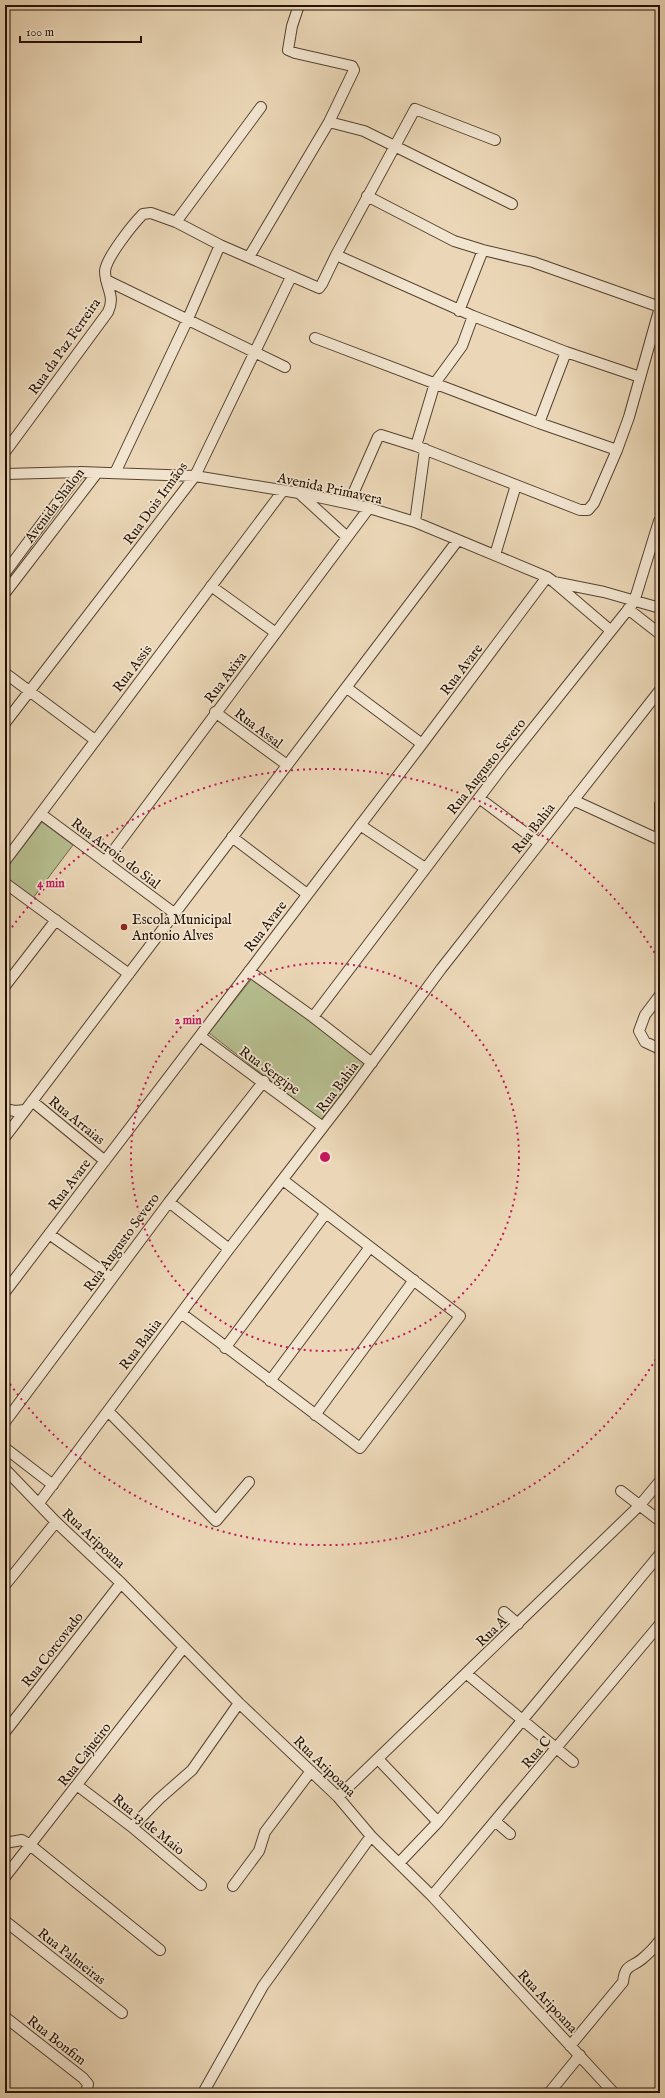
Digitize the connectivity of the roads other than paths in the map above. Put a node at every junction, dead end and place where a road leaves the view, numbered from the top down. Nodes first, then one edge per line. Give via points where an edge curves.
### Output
1 (299, 5) edge
2 (260, 107) dead end
3 (329, 122) junction
4 (495, 140) dead end
5 (393, 147) junction
6 (367, 196) junction
7 (512, 204) dead end
8 (176, 222) junction
9 (220, 245) junction
10 (483, 250) junction
11 (336, 255) junction
12 (249, 257) junction
13 (291, 277) junction
14 (106, 280) junction
15 (660, 307) edge
16 (459, 311) junction
17 (472, 316) junction
18 (187, 320) junction
19 (316, 338) dead end
20 (566, 352) junction
21 (255, 353) junction
22 (285, 367) dead end
23 (640, 377) junction
24 (435, 383) junction
25 (539, 423) junction
26 (421, 448) junction
27 (618, 450) junction
28 (5, 452) edge
29 (80, 472) junction
30 (97, 472) junction
31 (115, 473) junction
32 (5, 474) edge
33 (195, 476) junction
34 (516, 485) junction
35 (282, 492) junction
36 (299, 493) junction
37 (349, 503) junction
38 (369, 508) junction
39 (659, 521) edge
40 (415, 522) junction
41 (347, 537) junction
42 (458, 540) junction
43 (495, 555) junction
44 (5, 573) edge
45 (550, 579) junction
46 (211, 586) junction
47 (5, 593) edge
48 (631, 605) junction
49 (660, 608) edge
50 (610, 630) junction
51 (276, 633) junction
52 (660, 634) edge
53 (5, 673) edge
54 (347, 688) junction
55 (660, 690) edge
56 (29, 691) junction
57 (216, 712) junction
58 (5, 723) edge
59 (95, 740) junction
60 (422, 744) junction
61 (286, 765) junction
62 (479, 798) junction
63 (573, 800) junction
64 (660, 804) edge
65 (41, 814) junction
66 (360, 825) junction
67 (232, 836) junction
68 (660, 840) edge
69 (539, 844) junction
70 (5, 862) edge
71 (104, 862) junction
72 (425, 868) junction
73 (5, 883) edge
74 (307, 894) junction
75 (174, 913) junction
76 (56, 920) junction
77 (249, 972) junction
78 (129, 974) junction
79 (5, 986) edge
80 (660, 995) edge
81 (312, 1017) junction
82 (200, 1036) junction
83 (660, 1049) edge
84 (372, 1063) junction
85 (264, 1081) junction
86 (32, 1101) junction
87 (5, 1109) edge
88 (25, 1110) junction
89 (323, 1127) junction
90 (5, 1137) edge
91 (105, 1161) junction
92 (283, 1180) junction
93 (169, 1202) junction
94 (326, 1213) junction
95 (50, 1234) junction
96 (370, 1247) junction
97 (229, 1249) junction
98 (112, 1278) junction
99 (414, 1280) junction
100 (5, 1292) edge
101 (181, 1313) junction
102 (225, 1348) junction
103 (270, 1381) junction
104 (108, 1410) junction
105 (315, 1415) junction
106 (5, 1422) edge
107 (5, 1448) edge
108 (5, 1469) edge
109 (660, 1481) edge
110 (249, 1482) dead end
111 (53, 1485) junction
112 (621, 1491) dead end
113 (39, 1503) junction
114 (640, 1505) junction
115 (660, 1521) edge
116 (56, 1522) junction
117 (660, 1554) edge
118 (121, 1583) junction
119 (5, 1585) edge
120 (504, 1612) dead end
121 (518, 1624) junction
122 (660, 1624) edge
123 (184, 1647) junction
124 (467, 1674) junction
125 (239, 1703) junction
126 (522, 1720) junction
127 (7, 1726) edge
128 (557, 1748) junction
129 (378, 1759) junction
130 (573, 1762) dead end
131 (311, 1771) junction
132 (78, 1786) junction
133 (338, 1797) junction
134 (438, 1822) junction
135 (496, 1822) junction
136 (132, 1827) junction
137 (510, 1834) dead end
138 (371, 1836) junction
139 (5, 1843) edge
140 (30, 1845) junction
141 (399, 1863) junction
142 (5, 1876) edge
143 (201, 1885) dead end
144 (232, 1886) dead end
145 (432, 1896) junction
146 (5, 1921) edge
147 (660, 1940) edge
148 (160, 1950) dead end
149 (122, 2013) dead end
150 (5, 2017) edge
151 (570, 2046) junction
152 (580, 2055) junction
153 (87, 2090) edge
154 (203, 2093) edge
155 (549, 2093) edge
156 (614, 2093) edge

1 - 3 street via 288,50 352,66 354,69
2 - 8 street
3 - 5 street via 364,131
3 - 12 street
4 - 5 street via 416,108
5 - 6 street
5 - 7 street
6 - 10 street via 448,239
6 - 11 street
8 - 9 street
8 - 14 street, Rua da Paz Ferreira via 145,213 140,217 108,260 105,269
9 - 12 street
9 - 18 street
10 - 15 street via 534,262
10 - 16 street
11 - 13 street via 318,288
11 - 16 street
12 - 13 street
13 - 21 street, Rua Dois Irmãos
14 - 18 street
14 - 28 street, Rua da Paz Ferreira via 112,300 108,312
15 - 23 street
16 - 17 street
17 - 20 street
17 - 24 street via 462,346
18 - 21 street
18 - 31 street
19 - 24 street
20 - 23 street
20 - 25 street
21 - 22 street
21 - 33 street, Rua Dois Irmãos
23 - 27 street
24 - 25 street
24 - 26 street
25 - 27 street
26 - 34 street
26 - 37 street via 383,435 379,436
26 - 40 street
27 - 34 street via 594,503 588,510 580,510
29 - 30 street, Avenida Primavera
29 - 32 street, Avenida Primavera
29 - 44 street, Avenida Shalon
30 - 31 street, Avenida Primavera
30 - 47 street, Avenida Shalon
31 - 33 street, Avenida Primavera
33 - 35 street, Avenida Primavera
33 - 56 street, Rua Dois Irmãos
34 - 43 street
35 - 36 street, Avenida Primavera
35 - 46 street, Rua Assis
36 - 37 street, Avenida Primavera
36 - 41 street
37 - 38 street, Avenida Primavera
38 - 40 street, Avenida Primavera
38 - 41 street, Rua Axixa
39 - 48 street, Rua Augusto Severo
40 - 42 street, Avenida Primavera
41 - 51 street, Rua Axixa
42 - 43 street, Avenida Primavera
42 - 54 street
43 - 45 street, Avenida Primavera
45 - 48 street, Avenida Primavera via 604,592
45 - 50 street
45 - 60 street, Rua Avare
46 - 51 street
46 - 59 street, Rua Assis
48 - 49 street
48 - 50 street, Rua Augusto Severo
48 - 52 street
50 - 62 street, Rua Augusto Severo
51 - 57 street, Rua Axixa
53 - 56 street
54 - 60 street
54 - 61 street
55 - 63 street, Rua Bahia
56 - 58 street, Rua Dois Irmãos
56 - 59 street
57 - 61 street, Rua Assal
57 - 71 street, Rua Axixa
59 - 65 street, Rua Assis
60 - 66 street, Rua Avare
61 - 67 street
62 - 69 street
62 - 72 street, Rua Augusto Severo
63 - 68 street
63 - 69 street, Rua Bahia
64 - 68 street
65 - 70 street, Rua Assis
65 - 71 street, Rua Arroio do Sial
66 - 72 street
66 - 74 street, Rua Avare
67 - 74 street
67 - 75 street
69 - 84 street, Rua Bahia via 441,969
71 - 75 street, Rua Arroio do Sial
72 - 81 street, Rua Augusto Severo
73 - 76 street
74 - 77 street, Rua Avare
75 - 78 street
76 - 78 street
76 - 79 street
77 - 81 street
77 - 82 street, Rua Avare
78 - 86 street
80 - 83 street via 644,1015 639,1031 645,1042
81 - 84 street
82 - 85 street, Rua Sergipe
82 - 91 street, Rua Avare
84 - 89 street, Rua Bahia
85 - 89 street, Rua Sergipe
85 - 93 street, Rua Augusto Severo
86 - 88 street
86 - 91 street, Rua Arraias
87 - 88 street
88 - 90 street
89 - 92 street, Rua Bahia
91 - 95 street, Rua Avare
92 - 94 street
92 - 97 street, Rua Bahia
93 - 97 street
93 - 98 street, Rua Augusto Severo
94 - 96 street
94 - 102 street
95 - 98 street
95 - 100 street, Rua Avare
96 - 99 street
96 - 103 street
97 - 101 street, Rua Bahia
98 - 106 street, Rua Augusto Severo
99 - 105 street
99 - 105 street via 460,1316 360,1448
101 - 102 street
101 - 104 street, Rua Bahia
102 - 103 street
103 - 105 street
104 - 110 street via 216,1521
104 - 111 street, Rua Bahia
107 - 111 street
108 - 113 street, Rua Aripoana
109 - 114 street, Rua A
111 - 113 street, Rua Bahia
112 - 114 street
113 - 116 street, Rua Aripoana
114 - 115 street
114 - 121 street, Rua A
116 - 118 street, Rua Aripoana
116 - 119 street
117 - 126 street
118 - 123 street, Rua Aripoana
118 - 127 street, Rua Corcovado
120 - 121 street
121 - 124 street, Rua A
122 - 128 street, Rua C
123 - 125 street, Rua Aripoana
123 - 132 street, Rua Cajueiro
124 - 126 street
124 - 129 street, Rua A
125 - 131 street, Rua Aripoana
125 - 136 street via 192,1770
126 - 128 street
126 - 134 street
128 - 130 street
128 - 135 street, Rua C
129 - 133 street, Rua A
129 - 134 street
131 - 133 street, Rua Aripoana
131 - 144 street via 265,1832 259,1851
132 - 136 street, Rua 13 de Maio
132 - 140 street, Rua Cajueiro
133 - 138 street, Rua Aripoana
134 - 141 street
135 - 137 street
135 - 145 street, Rua C
136 - 143 street, Rua 13 de Maio
138 - 141 street, Rua Aripoana
138 - 154 street via 263,1986
139 - 140 street via 22,1840
140 - 142 street, Rua Cajueiro
140 - 148 street
141 - 145 street, Rua Aripoana
145 - 151 street, Rua Aripoana
146 - 149 street, Rua Palmeiras
147 - 151 street via 640,1960 624,1971 623,1982
150 - 153 street, Rua Bonfim via 83,2078
151 - 152 street, Rua Aripoana
152 - 155 street
152 - 156 street, Rua Aripoana

